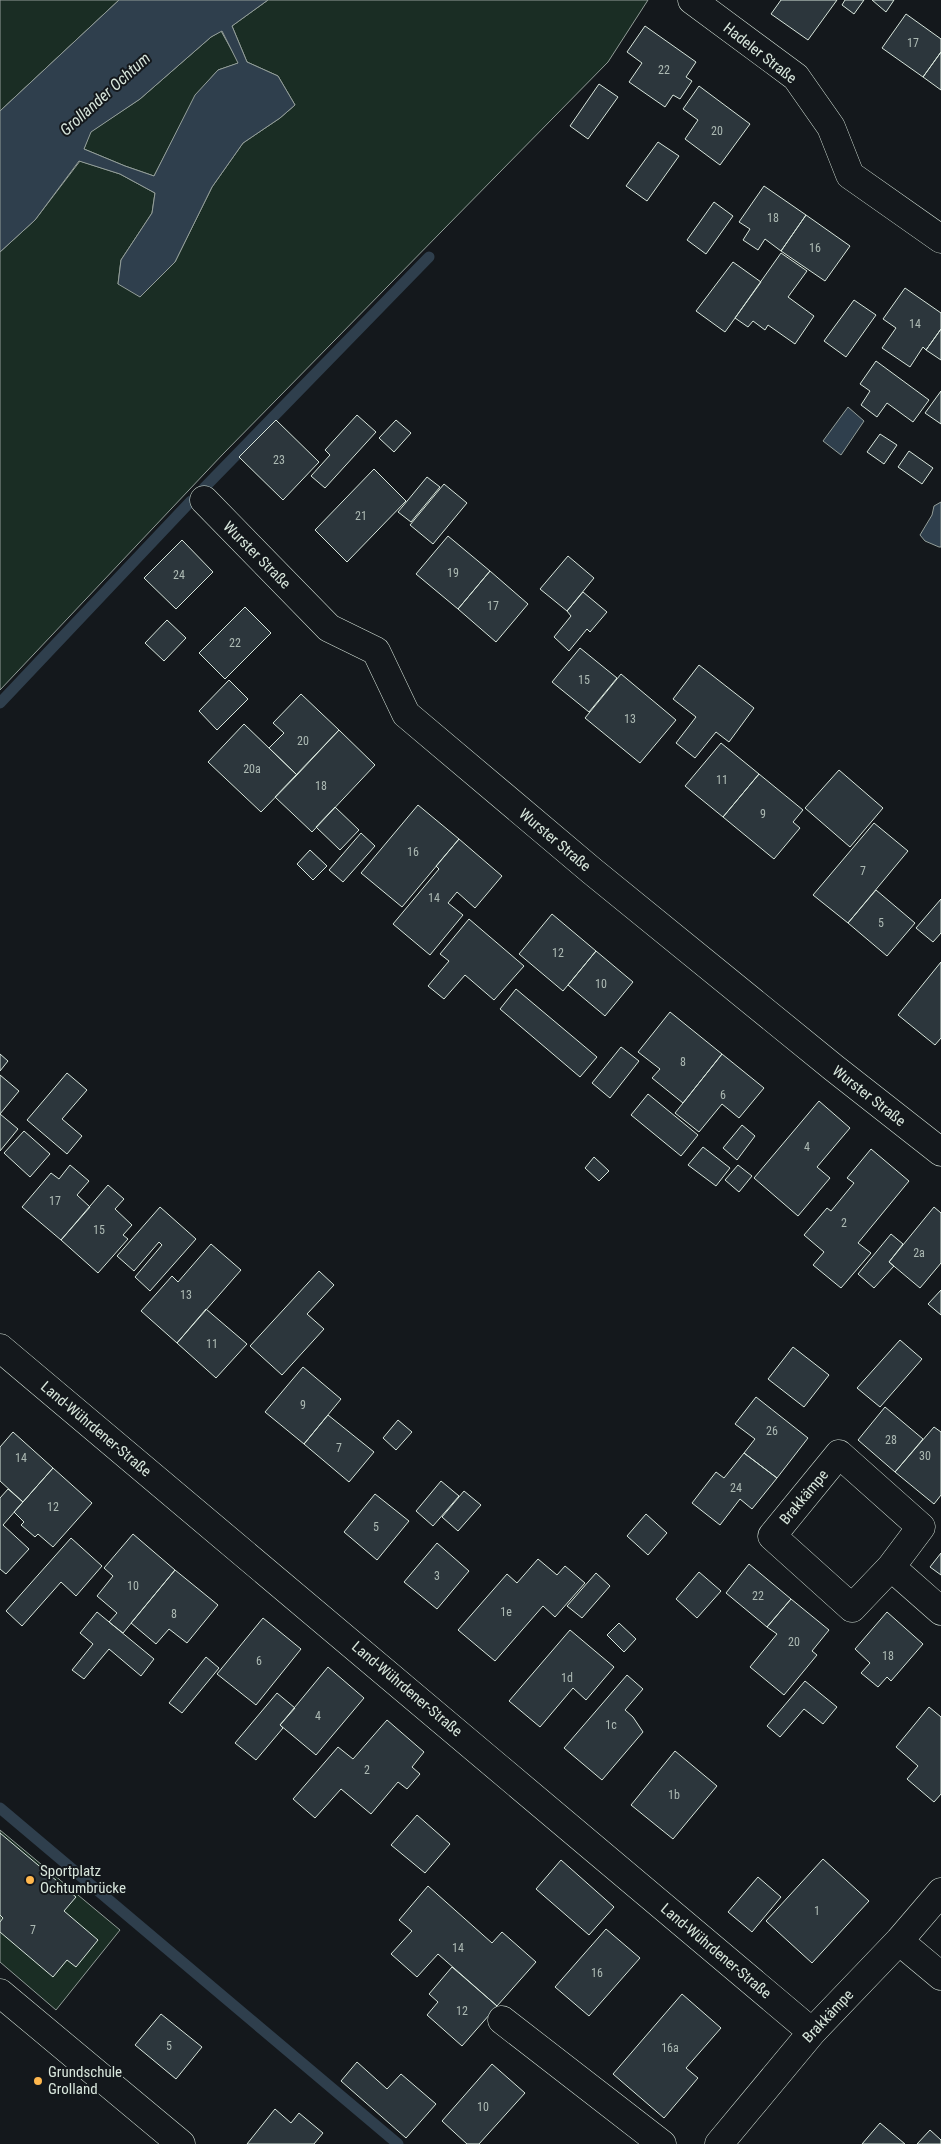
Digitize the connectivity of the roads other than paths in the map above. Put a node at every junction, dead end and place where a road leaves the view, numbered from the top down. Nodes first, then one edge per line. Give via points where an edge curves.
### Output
1 (692, 0) edge
2 (941, 239) edge
3 (204, 500) dead end
4 (941, 1152) edge
5 (0, 1348) edge
6 (891, 1567) junction
7 (941, 1611) edge
8 (941, 1892) edge
9 (899, 1941) junction
10 (941, 1976) edge
11 (0, 1994) edge
12 (502, 2020) dead end
13 (812, 2032) junction
14 (181, 2144) edge
15 (662, 2144) edge
16 (719, 2144) edge

1 - 2 street, Hadeler Straße via 796,77 831,127 850,175
3 - 4 street, Wurster Straße via 329,628 376,651 406,714 592,871
5 - 13 street, Land-Wührdener-Straße
6 - 6 street, Brakkämpe via 922,1527 839,1454 772,1536 852,1608
6 - 7 street
8 - 9 street, Brakkämpe
9 - 10 street
9 - 13 street, Brakkämpe
11 - 14 street
12 - 15 street
13 - 16 street, Brakkämpe

